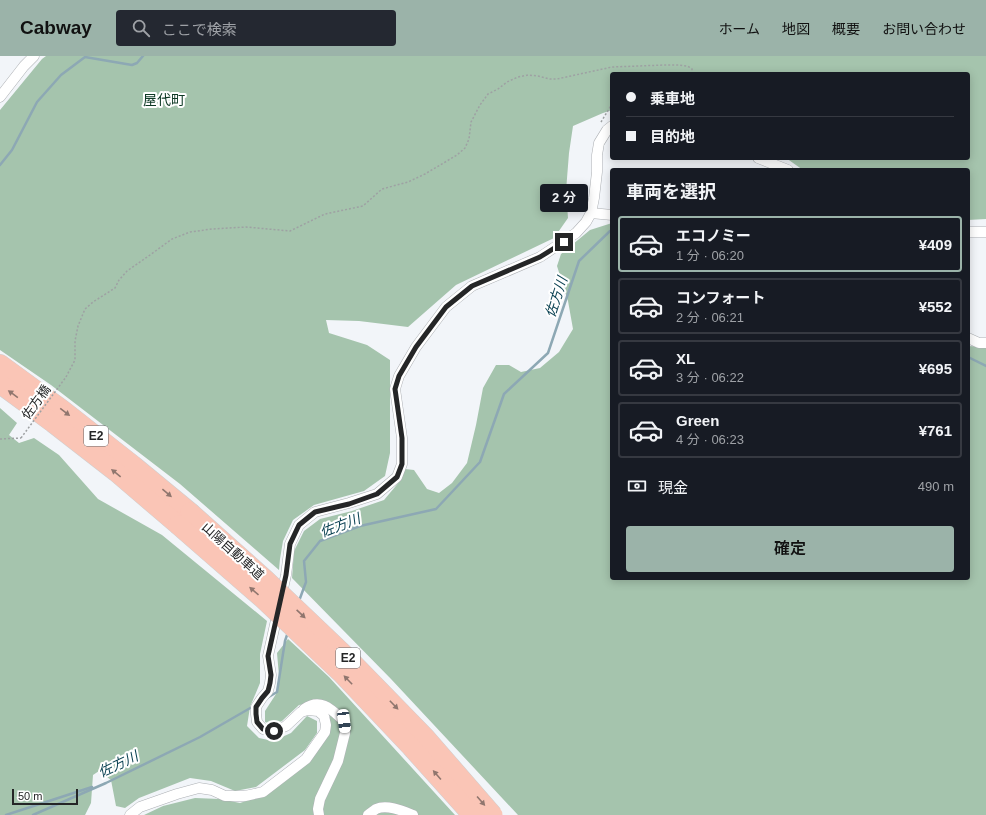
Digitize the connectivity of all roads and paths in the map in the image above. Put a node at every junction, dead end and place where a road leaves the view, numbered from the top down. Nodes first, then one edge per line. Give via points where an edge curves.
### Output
1 (34, 56) edge
2 (692, 72) edge
3 (0, 97) edge
4 (610, 128) edge
5 (763, 160) edge
6 (783, 168) edge
7 (591, 213) junction
8 (610, 215) edge
9 (970, 232) edge
10 (986, 232) edge
11 (970, 339) edge
12 (986, 344) edge
13 (0, 364) edge
14 (0, 384) edge
15 (0, 438) edge
16 (184, 518) junction
17 (301, 712) junction
18 (130, 815) edge
19 (319, 815) edge
20 (368, 815) edge
21 (413, 815) edge
22 (472, 815) edge
23 (493, 815) edge

1 - 3 street
2 - 15 path, 佐方橋, bridge via 692,69 686,66 664,65 612,67 557,79 528,75 518,77 488,94 471,122 465,148 457,155 408,182 382,189 362,206 325,214 290,231 246,227 212,228 172,239 127,271 115,288 85,309 75,341 75,360 66,377 21,438
4 - 7 street via 599,143
5 - 6 street
7 - 8 street
7 - 17 street via 576,234 540,257 472,286 446,307 416,347 397,382 395,389 402,438 402,464 397,477 377,494 315,512 299,525 290,544 286,575 268,656 270,683 268,691 256,707 257,722 263,729 274,731 286,726
9 - 10 street
11 - 12 street
13 -> 16 highway, 山陽自動車道 / E2 via 134,465
16 -> 14 highway, 山陽自動車道 / E2 via 110,468
22 -> 16 highway, 山陽自動車道 / E2, bridge via 341,673 263,599
16 -> 23 highway, 山陽自動車道 / E2, bridge via 265,579 349,659 426,738
17 - 18 street via 308,710 321,713 324,716 326,732 306,759 263,792 245,796 226,796 199,788 140,807
17 - 19 street via 310,704 318,703 328,707 344,721 345,733 338,761 320,800
20 - 21 street via 381,807

